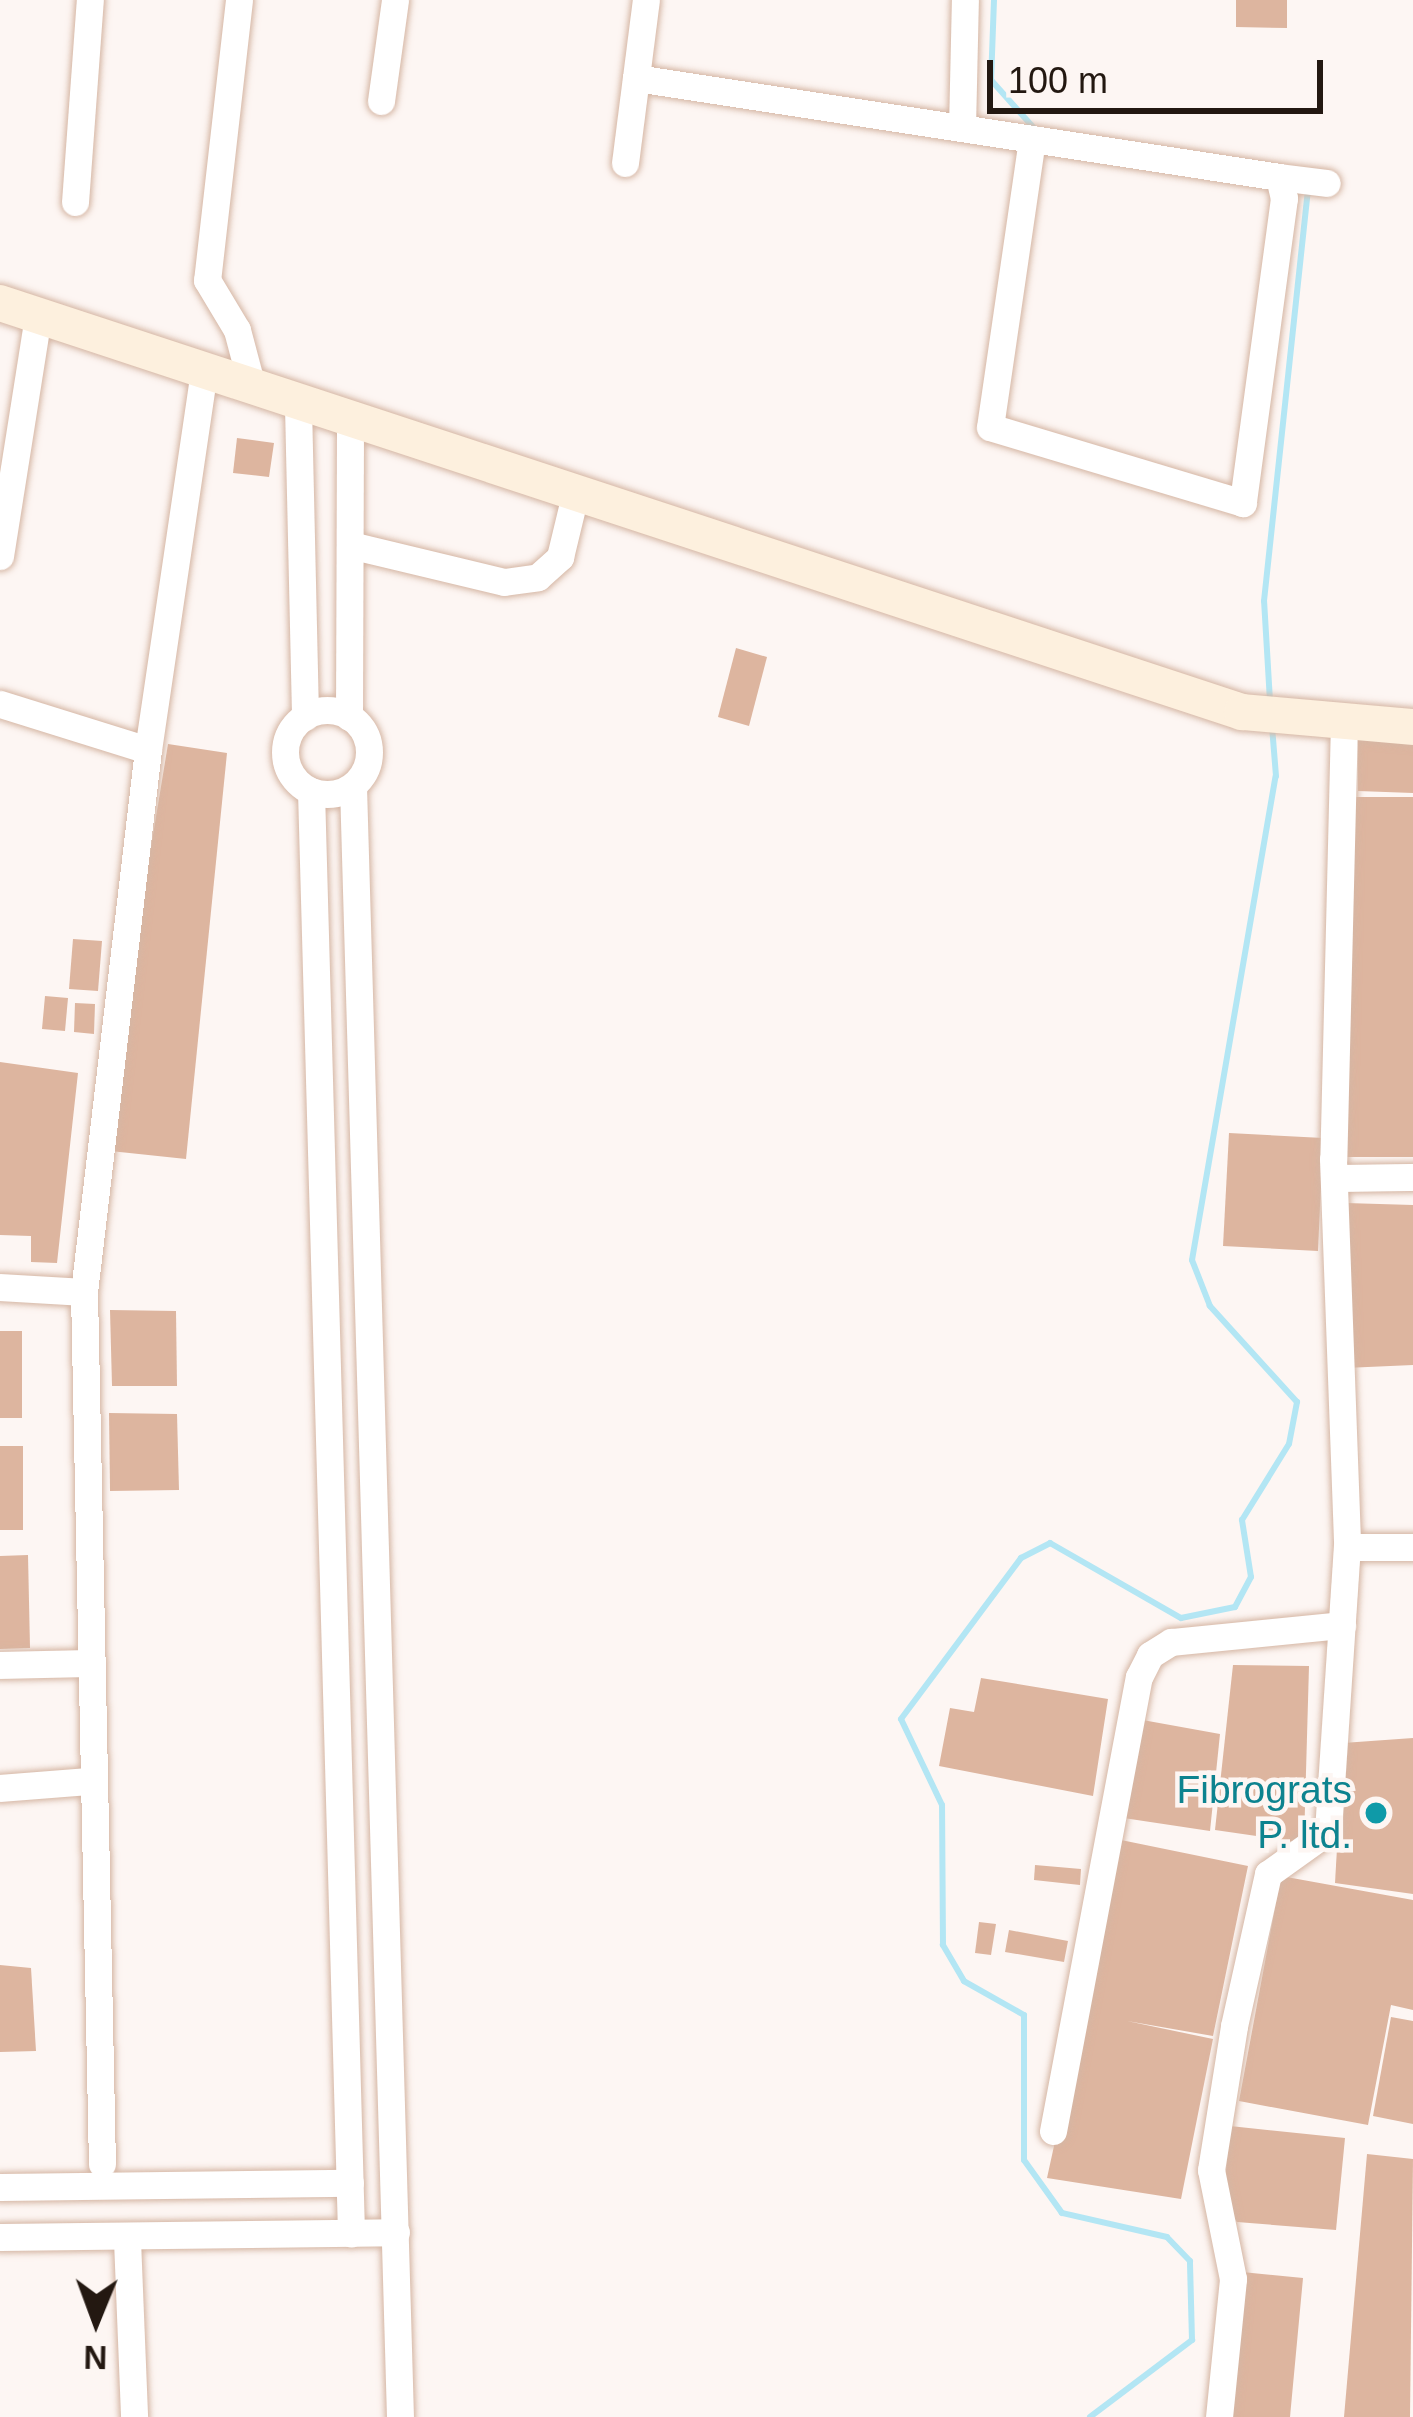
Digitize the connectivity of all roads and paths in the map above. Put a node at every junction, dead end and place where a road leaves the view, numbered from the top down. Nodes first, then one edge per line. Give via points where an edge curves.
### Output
1 (90, 0) edge
2 (239, 0) edge
3 (395, 0) edge
4 (646, 0) edge
5 (965, 0) edge
6 (636, 78) junction
7 (381, 101) dead end
8 (962, 128) junction
9 (1032, 139) junction
10 (625, 163) dead end
11 (75, 202) dead end
12 (0, 303) edge
13 (38, 316) junction
14 (204, 373) junction
15 (253, 390) junction
16 (298, 406) junction
17 (350, 422) junction
18 (575, 495) junction
19 (350, 545) junction
20 (0, 556) edge
21 (0, 704) edge
22 (305, 716) junction
23 (350, 716) junction
24 (1344, 722) junction
25 (1413, 727) edge
26 (148, 750) junction
27 (352, 786) junction
28 (311, 791) junction
29 (1413, 1177) edge
30 (1334, 1178) junction
31 (0, 1287) edge
32 (84, 1292) junction
33 (374, 1533) junction
34 (331, 1536) junction
35 (1347, 1547) junction
36 (1413, 1547) edge
37 (1342, 1625) junction
38 (87, 1663) junction
39 (0, 1665) edge
40 (88, 1781) junction
41 (0, 1788) edge
42 (1053, 2131) dead end
43 (102, 2164) dead end
44 (350, 2182) junction
45 (0, 2187) edge
46 (396, 2232) junction
47 (351, 2234) junction
48 (0, 2237) edge
49 (128, 2240) junction
50 (134, 2416) edge
51 (112, 2417) edge
52 (400, 2417) edge
53 (1219, 2417) edge

1 - 11 street
2 - 15 street via 207,280 237,331
3 - 7 street
4 - 6 street
5 - 8 street
6 - 8 street
6 - 10 street
8 - 9 street
9 - 9 street via 1306,180 1284,198 1243,502 990,427
12 - 13 street
13 - 14 street
13 - 20 street
14 - 15 street
14 - 26 street
15 - 16 street
16 - 17 street
16 - 22 street
17 - 18 street
17 - 19 street
18 - 19 street via 560,557 538,577 504,582
18 - 24 street via 1242,712
19 - 23 street
21 - 26 street
22 - 23 street
22 - 28 street via 289,733 285,756 293,777
23 - 27 street via 369,756
24 - 25 street
24 - 30 street
26 - 32 street
27 - 28 street
27 - 33 street
28 - 34 street
29 - 30 street
30 - 35 street
31 - 32 street
32 - 38 street
33 - 34 street
33 - 46 street
34 - 44 street
35 - 36 street
35 - 37 street
37 - 42 street via 1172,1642 1150,1655 1138,1677
37 - 53 street via 1328,1831 1268,1874 1211,2170 1232,2279
38 - 39 street
38 - 40 street
40 - 41 street
40 - 43 street
44 - 45 street
44 - 47 street
46 - 47 street
46 - 52 street
47 - 49 street
48 - 49 street
49 - 50 street
50 - 51 street

